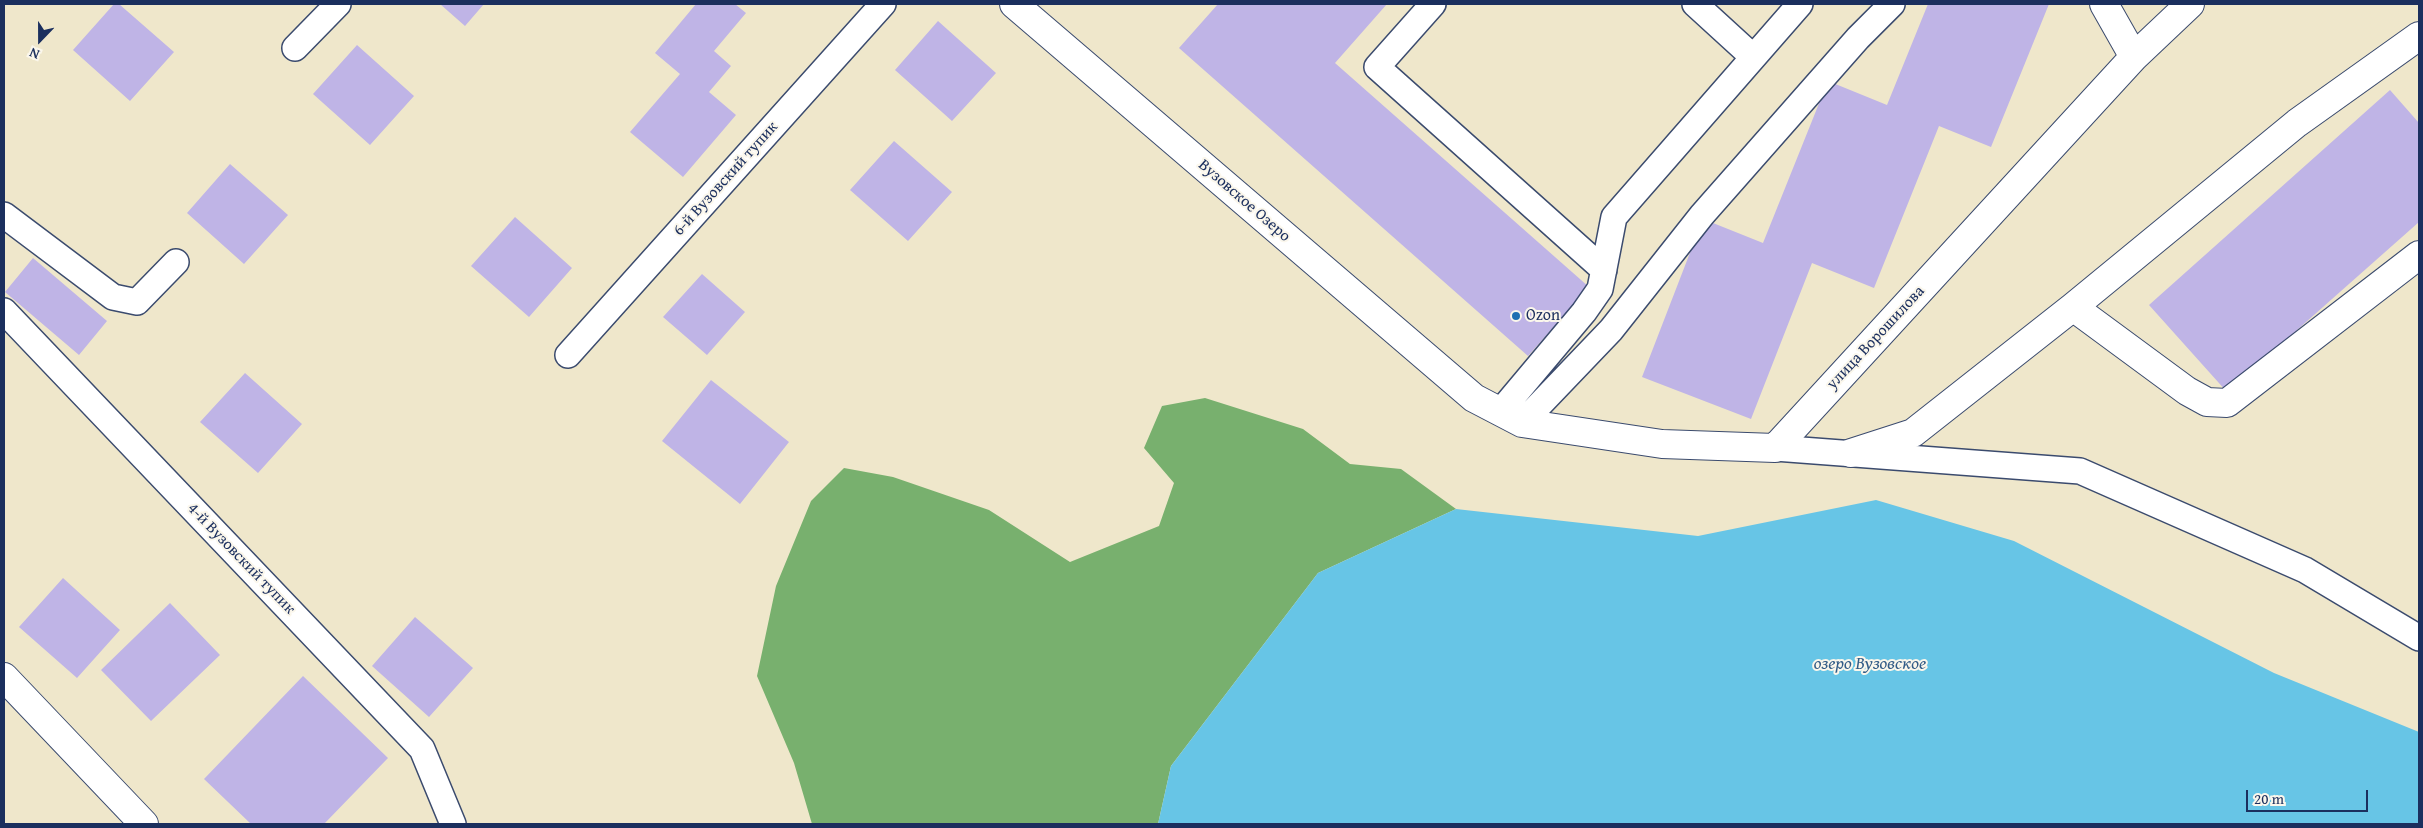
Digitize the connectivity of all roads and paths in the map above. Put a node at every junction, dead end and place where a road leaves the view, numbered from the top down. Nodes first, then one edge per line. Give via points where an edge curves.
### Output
1 (338, 4) edge
2 (883, 4) edge
3 (1014, 4) edge
4 (1433, 4) edge
5 (1695, 4) edge
6 (1800, 4) edge
7 (1892, 4) edge
8 (2104, 4) edge
9 (2190, 4) edge
10 (2417, 42) edge
11 (295, 48) dead end
12 (1753, 56) junction
13 (2134, 57) junction
14 (4, 215) edge
15 (2419, 255) edge
16 (176, 262) dead end
17 (1604, 270) junction
18 (2073, 307) junction
19 (4, 310) edge
20 (568, 355) dead end
21 (1511, 418) junction
22 (1774, 448) junction
23 (1852, 453) junction
24 (2419, 638) edge
25 (4, 677) edge
26 (4, 694) edge
27 (130, 824) edge
28 (144, 824) edge
29 (453, 824) edge

1 - 11 lane
2 - 20 lane, 6-й Вузовский тупик
3 - 21 street, Вузовское Озеро via 1474,398
4 - 17 lane via 1377,67
5 - 12 lane
6 - 12 lane
7 - 21 lane via 1858,38 1702,216 1611,330
8 - 13 street
9 - 13 street, улица Ворошилова
10 - 18 street via 2297,123
12 - 17 lane via 1614,217
13 - 22 street, улица Ворошилова
14 - 16 lane via 113,297 137,302
15 - 18 street via 2227,402 2207,402 2187,391
17 - 21 lane via 1600,289
18 - 23 street via 1914,433
19 - 29 lane, 4-й Вузовский тупик via 422,749
21 - 22 street via 1662,444
22 - 23 lane
23 - 24 lane via 2080,471 2306,570
25 - 28 street
26 - 27 street

